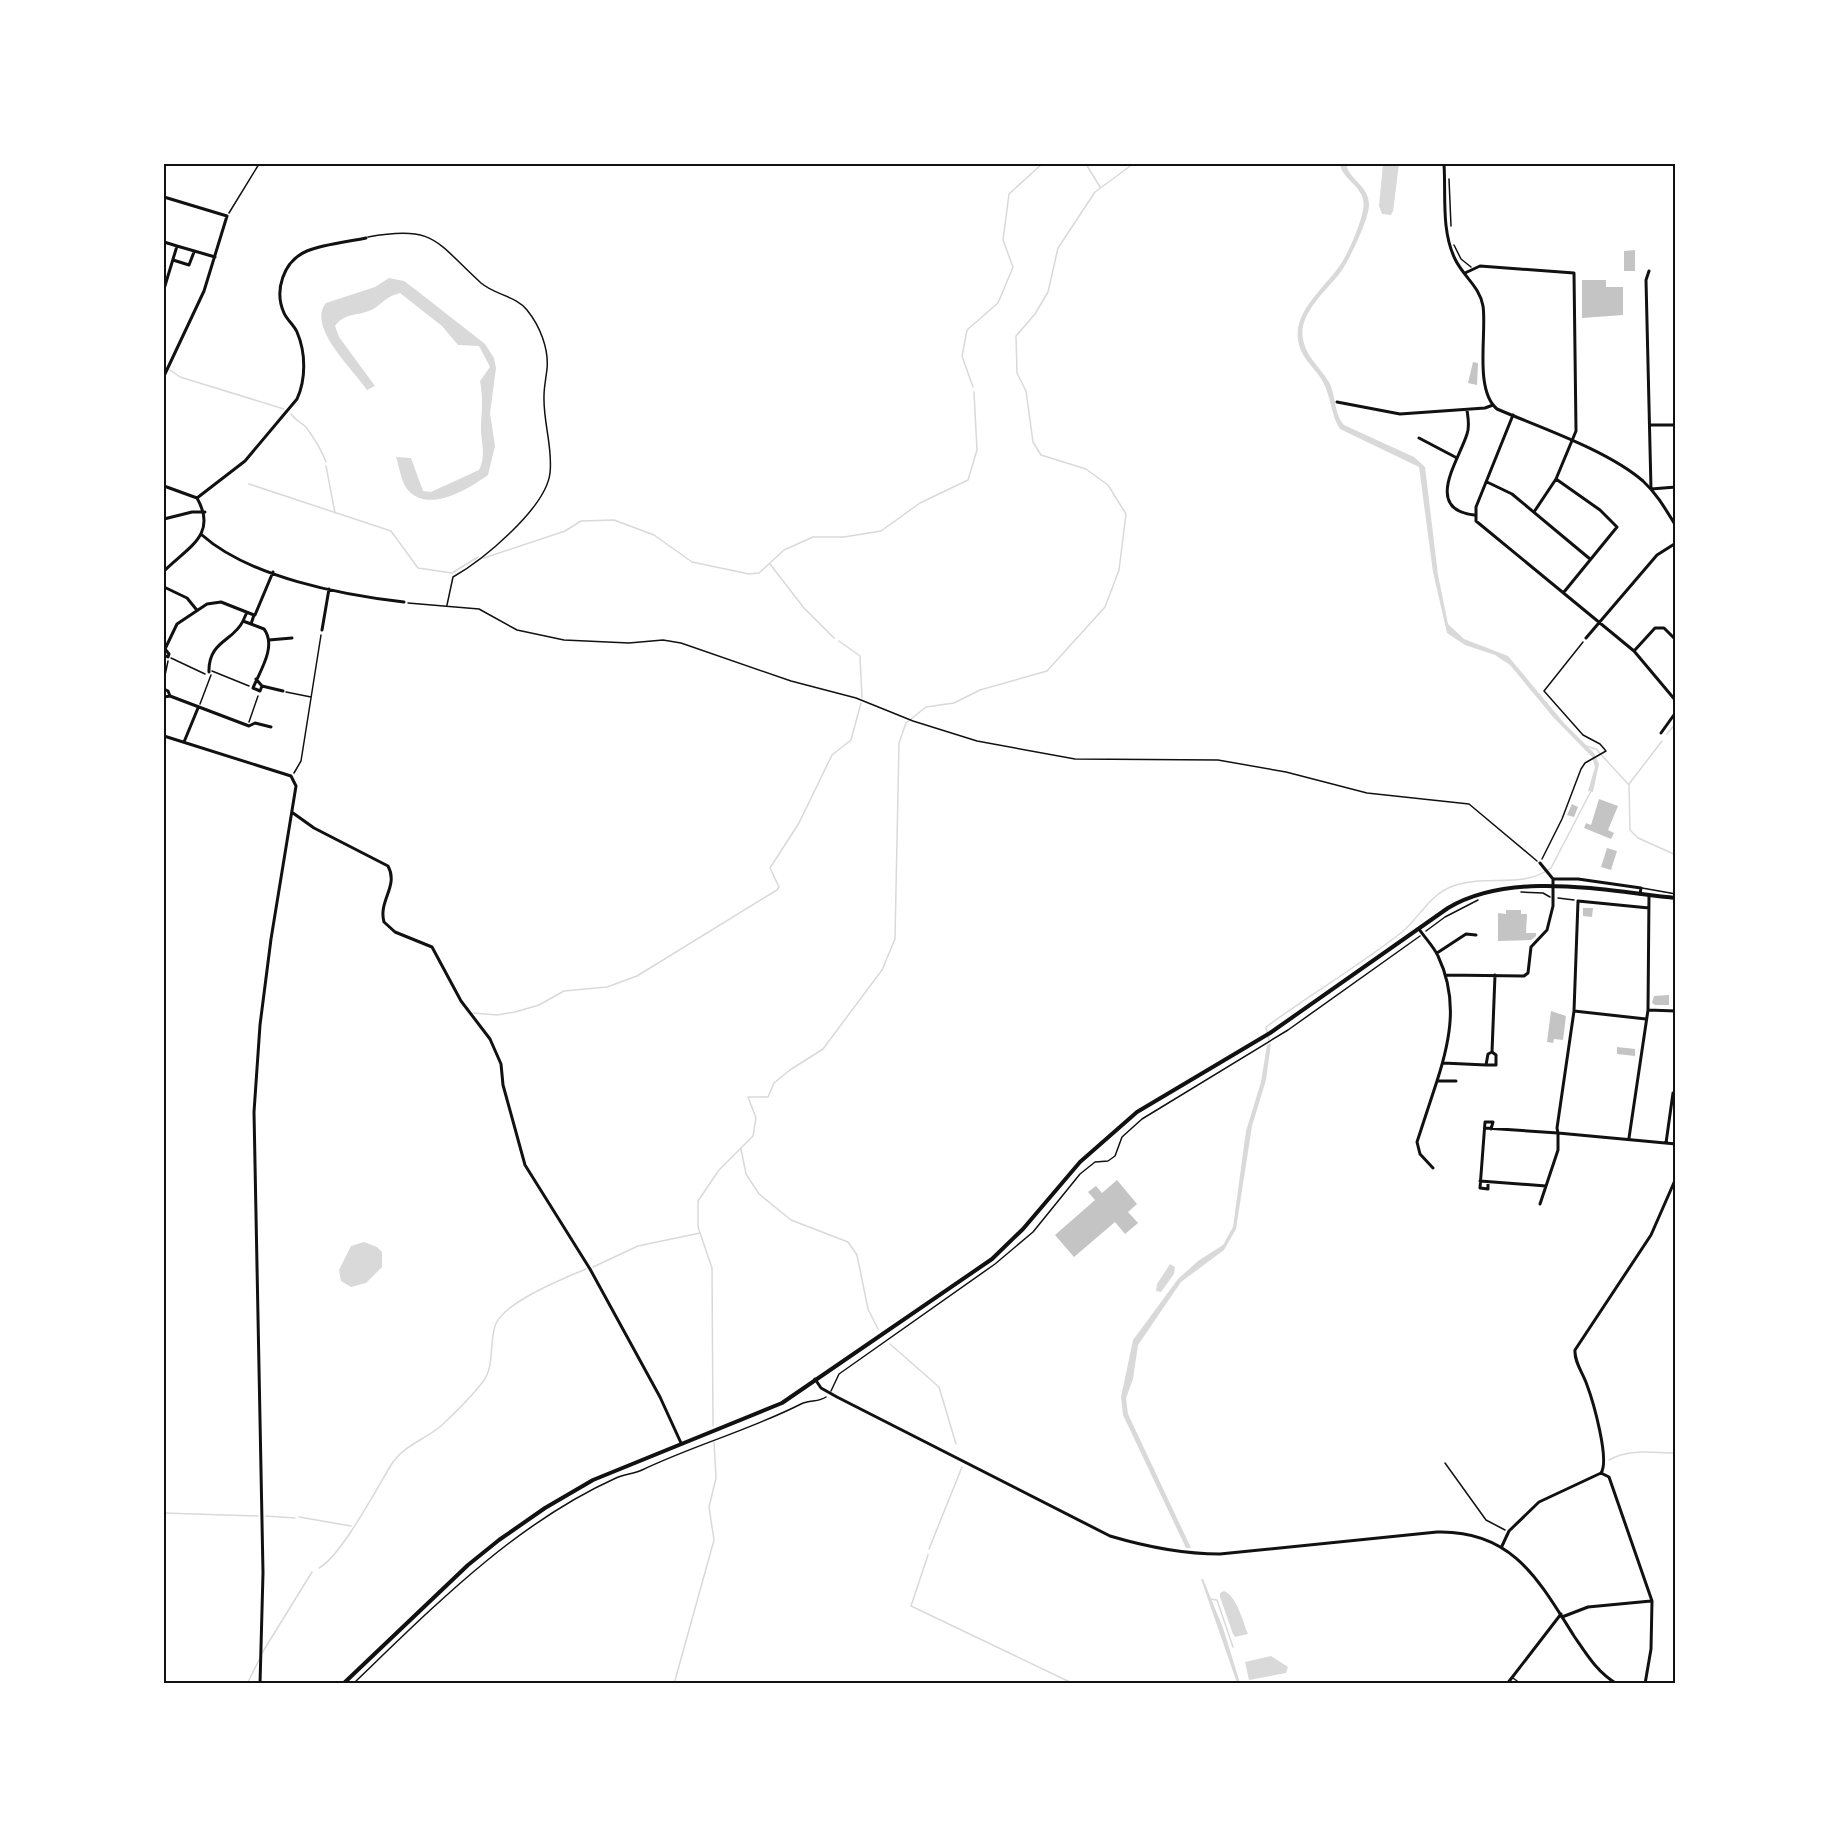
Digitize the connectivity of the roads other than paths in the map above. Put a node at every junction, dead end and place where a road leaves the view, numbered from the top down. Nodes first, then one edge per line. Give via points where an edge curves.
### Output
1 (1444, 164) edge
2 (164, 197) edge
3 (366, 238) road end
4 (164, 242) edge
5 (177, 246) junction
6 (194, 251) junction
7 (215, 257) junction
8 (173, 260) junction
9 (1649, 271) dead end
10 (1465, 273) junction
11 (164, 289) edge
12 (164, 376) edge
13 (1337, 402) dead end
14 (1493, 405) junction
15 (1467, 410) junction
16 (1513, 416) junction
17 (1650, 425) junction
18 (1676, 425) edge
19 (1419, 438) dead end
20 (1574, 441) junction
21 (1457, 458) junction
22 (1556, 479) junction
23 (1487, 482) junction
24 (164, 486) edge
25 (1676, 487) edge
26 (1651, 489) junction
27 (196, 498) junction
28 (205, 512) junction
29 (1534, 512) junction
30 (1474, 515) junction
31 (164, 519) edge
32 (1676, 526) edge
33 (202, 535) junction
34 (1676, 543) edge
35 (1590, 559) junction
36 (164, 572) edge
37 (273, 572) junction
38 (164, 586) edge
39 (329, 590) junction
40 (1564, 592) junction
41 (404, 602) road end
42 (196, 609) junction
43 (247, 612) junction
44 (255, 615) junction
45 (243, 621) junction
46 (1600, 621) junction
47 (251, 624) junction
48 (322, 630) road end
49 (292, 638) dead end
50 (1586, 638) road end
51 (269, 640) junction
52 (1676, 640) edge
53 (164, 650) edge
54 (1634, 651) junction
55 (167, 656) edge
56 (209, 672) road end
57 (256, 679) junction
58 (262, 686) junction
59 (164, 689) edge
60 (283, 691) road end
61 (170, 696) junction
62 (164, 697) edge
63 (1676, 701) edge
64 (198, 708) junction
65 (1676, 712) edge
66 (271, 727) dead end
67 (1661, 733) dead end
68 (164, 736) edge
69 (184, 742) junction
70 (293, 813) junction
71 (1540, 863) road end
72 (1553, 879) junction
73 (1553, 888) junction
74 (1641, 888) junction
75 (1640, 894) junction
76 (1649, 895) junction
77 (1676, 896) edge
78 (1649, 908) junction
79 (1419, 929) junction
80 (1476, 935) dead end
81 (1437, 953) junction
82 (1445, 975) junction
83 (1495, 975) junction
84 (1648, 1010) junction
85 (1574, 1011) junction
86 (1676, 1011) edge
87 (1646, 1019) junction
88 (1492, 1052) junction
89 (1443, 1063) junction
90 (1486, 1065) junction
91 (1437, 1081) junction
92 (1456, 1082) dead end
93 (1673, 1092) dead end
94 (1485, 1128) junction
95 (1491, 1129) junction
96 (1558, 1133) junction
97 (1629, 1138) junction
98 (1666, 1143) junction
99 (1676, 1144) edge
100 (1433, 1168) dead end
101 (1676, 1178) edge
102 (1480, 1181) junction
103 (1488, 1182) junction
104 (1546, 1186) junction
105 (1540, 1204) dead end
106 (815, 1379) junction
107 (681, 1443) junction
108 (1601, 1473) junction
109 (1502, 1546) junction
110 (1652, 1601) junction
111 (1562, 1616) junction
112 (1512, 1678) junction
113 (260, 1683) edge
114 (343, 1683) edge
115 (1507, 1683) edge
116 (1521, 1683) edge
117 (1617, 1683) edge
118 (1645, 1683) edge

1 - 10 street via 1448,239
2 - 7 street via 227,216
3 - 27 street via 306,251 287,270 279,297 297,332 304,371 302,387 297,399 245,461
4 - 5 street
5 - 6 street
5 - 8 street
6 - 7 street
6 - 8 street via 189,265
7 - 12 street via 196,310
8 - 11 street
9 - 17 street via 1646,280
10 - 14 street via 1483,308 1483,359
10 - 20 street via 1480,266 1574,273
13 - 15 street via 1400,414
14 - 15 street
14 - 16 street
15 - 21 street via 1468,432
16 - 20 street
16 - 23 street
17 - 18 street
17 - 26 street
19 - 21 street
20 - 22 street
20 - 26 street
21 - 30 street via 1448,478 1449,501 1456,510
22 - 29 street
22 - 35 street via 1617,526
23 - 29 street via 1512,494
23 - 30 street
24 - 27 street
25 - 26 street
26 - 32 street
27 - 28 street
28 - 31 street
28 - 33 street
29 - 35 street
30 - 40 street
33 - 36 street
33 - 37 street via 220,549
34 - 46 street via 1657,555
35 - 40 street
37 - 39 street
37 - 44 street
38 - 42 street via 187,598
39 - 41 street
39 - 48 street
40 - 46 street
42 - 43 street via 221,602
42 - 53 street via 177,624
43 - 44 street
43 - 45 street
44 - 47 street
45 - 47 street
45 - 56 street via 239,630 218,644
46 - 50 street
46 - 54 street
47 - 51 street via 264,629
49 - 51 street
51 - 57 street
52 - 54 street via 1664,628 1655,628
53 - 55 street
54 - 63 street
57 - 58 street
57 - 58 street via 253,688 260,691
58 - 60 street
59 - 61 street
61 - 62 street
61 - 64 street
64 - 66 street via 249,726 255,723
64 - 69 street
65 - 67 street
68 - 69 street
69 - 70 street via 291,776 296,786
70 - 107 street via 388,866 393,874 382,916 384,922 395,932 432,946 461,1001 490,1039 501,1064 525,1165 590,1269
70 - 113 street via 260,1025 254,1112 263,1647
71 - 72 street
72 - 73 street
72 - 74 street
73 - 75 main road
73 - 79 main road via 1525,887 1478,894 1454,904
73 - 83 street via 1547,930 1531,947 1528,974
74 - 75 street
74 - 77 lane
75 - 76 main road
76 - 77 main road
76 - 78 street
78 - 84 street
78 - 85 street via 1578,901
79 - 81 street
79 - 106 main road via 1270,1033 1164,1095 1116,1129 1066,1176 992,1259
80 - 81 street via 1466,934
81 - 82 street
82 - 83 street
82 - 89 street via 1451,1014
83 - 88 street
84 - 86 street
84 - 87 street
85 - 87 street
85 - 96 street
87 - 97 street
88 - 90 street
88 - 90 street via 1496,1054 1496,1065
89 - 90 street
89 - 91 street
91 - 92 street
91 - 100 street via 1417,1142 1420,1154
93 - 98 street
94 - 95 street
94 - 95 street via 1485,1122 1492,1122
94 - 102 street
95 - 96 street
96 - 97 street
96 - 104 street via 1558,1150
97 - 98 street
98 - 99 street
101 - 108 street via 1651,1235 1579,1342 1574,1358 1588,1388 1604,1454
102 - 103 street
102 - 103 street via 1480,1188 1488,1189
103 - 104 street
104 - 105 street
106 - 107 main road via 782,1403
106 - 109 street via 829,1393 1110,1536 1151,1547 1189,1554 1220,1554 1450,1532 1472,1534
107 - 114 main road via 593,1480 499,1540
108 - 109 street via 1539,1502 1509,1530
108 - 110 street via 1609,1478
109 - 111 street via 1533,1572
110 - 111 street via 1588,1607
110 - 118 street via 1651,1649
111 - 112 street
111 - 117 street via 1593,1665
112 - 115 street
112 - 116 lane

